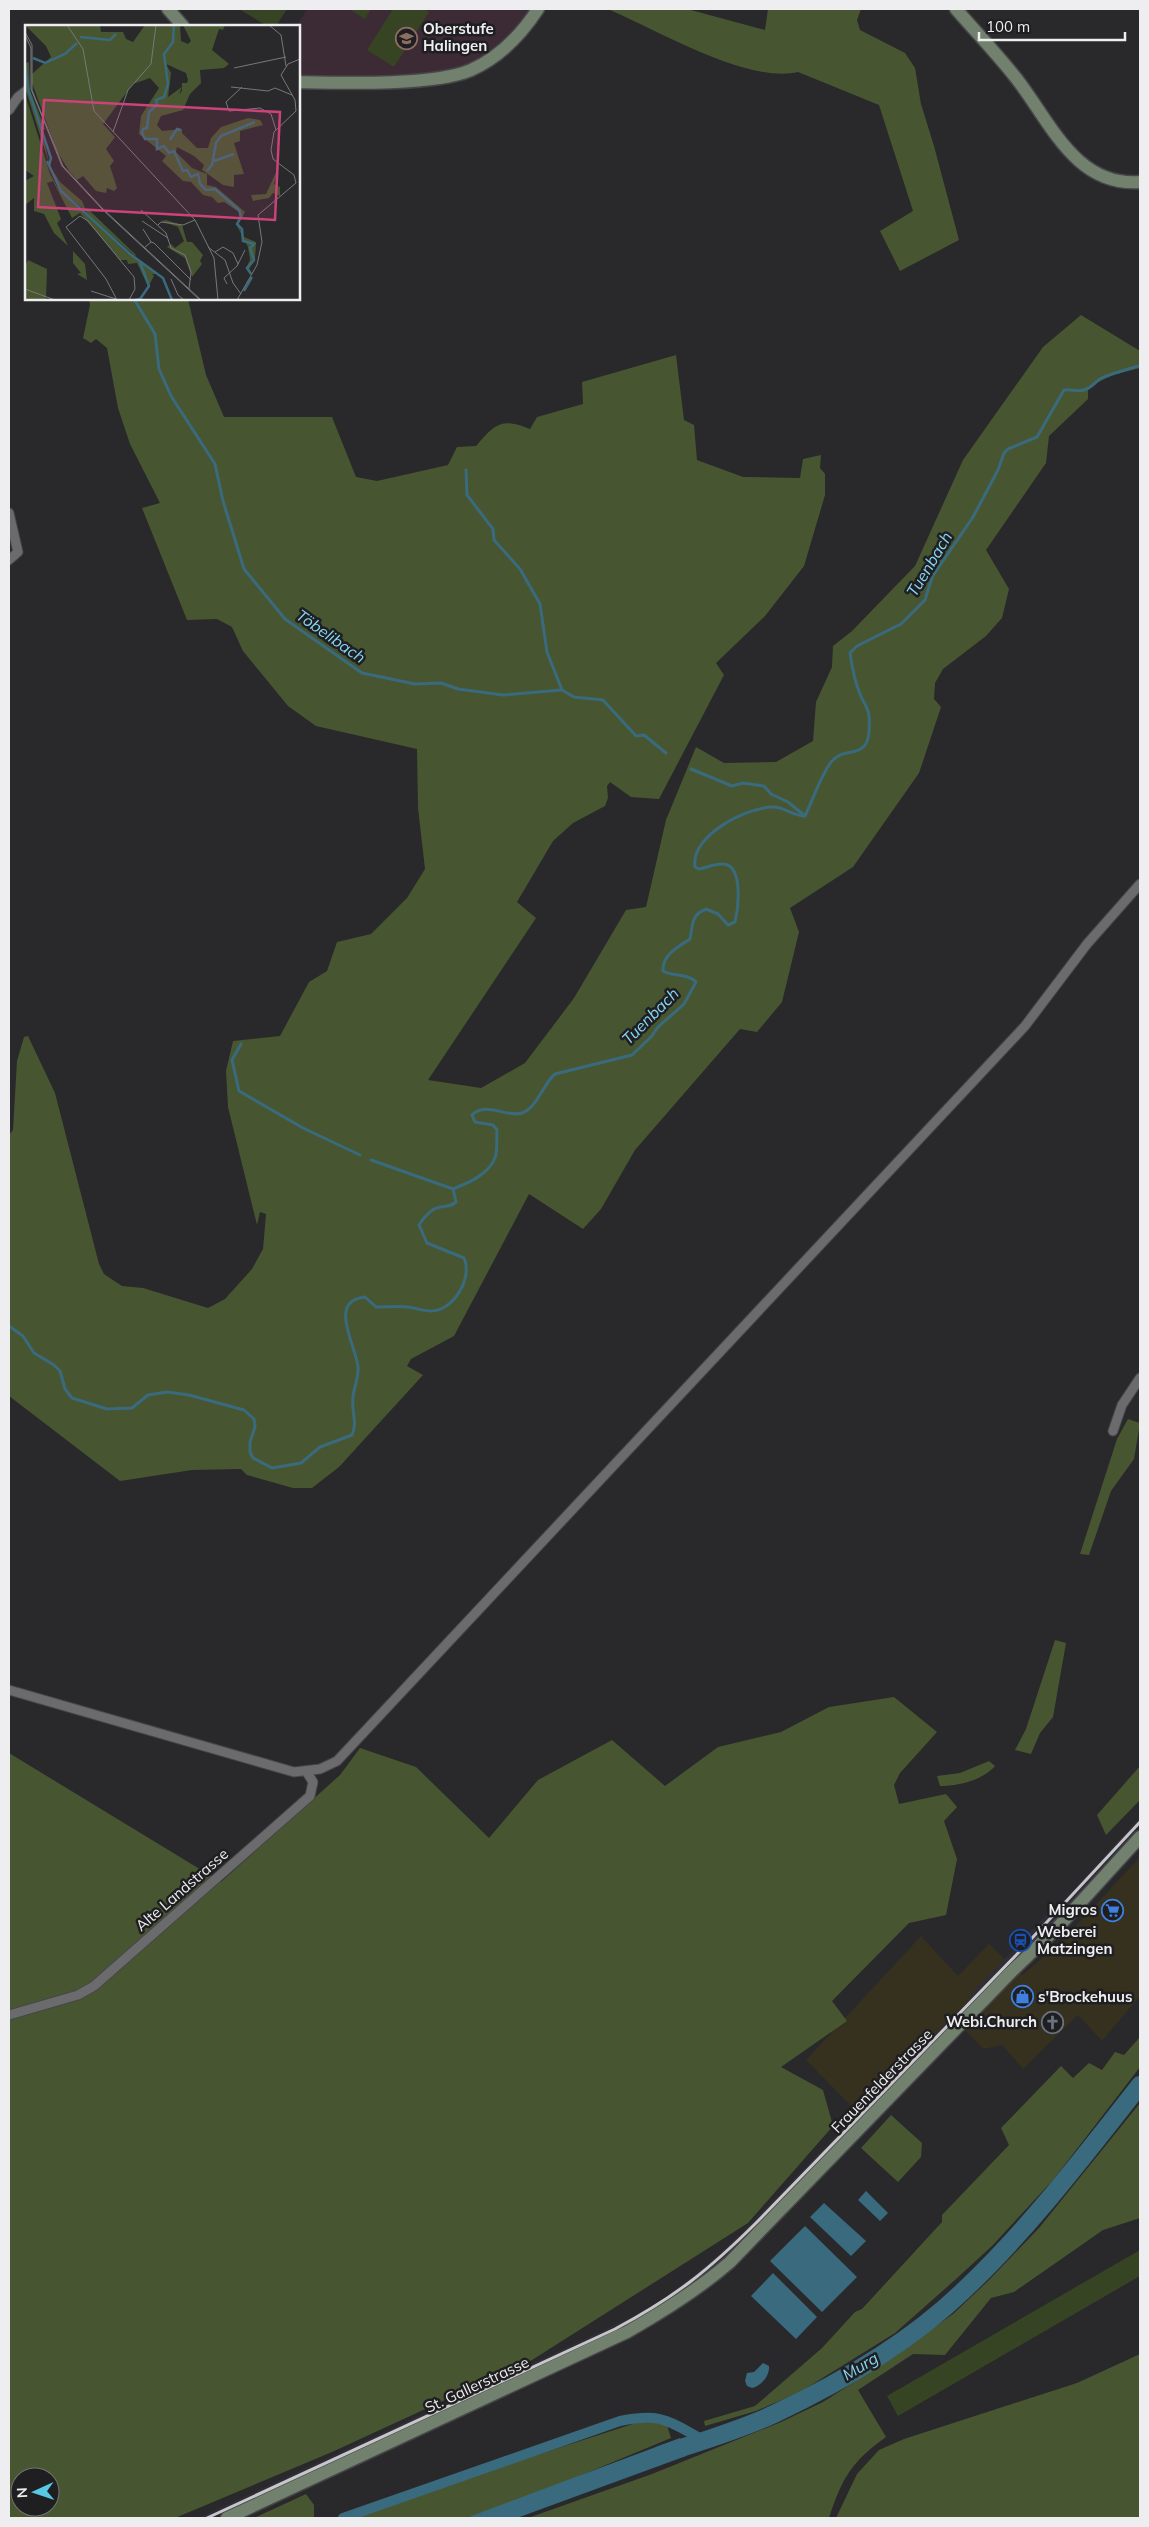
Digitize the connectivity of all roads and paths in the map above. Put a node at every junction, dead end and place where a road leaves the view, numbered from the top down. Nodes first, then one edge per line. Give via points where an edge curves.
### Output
1 (168, 9) edge
2 (538, 9) edge
3 (956, 9) edge
4 (182, 25) edge
5 (300, 82) edge
6 (25, 92) edge
7 (9, 110) edge
8 (1140, 182) edge
9 (9, 513) edge
10 (9, 560) edge
11 (1140, 884) edge
12 (1140, 1378) edge
13 (1114, 1431) dead end
14 (9, 1690) edge
15 (306, 1771) junction
16 (1140, 1837) edge
17 (9, 2015) edge
18 (730, 2262) joint
19 (227, 2518) edge

1 - 4 main road
2 - 5 main road via 504,50 470,70 435,78
3 - 8 main road via 1016,78 1068,151 1086,168 1106,178 1126,183
6 - 7 street
9 - 10 street via 18,552
11 - 15 street via 1087,944 1025,1026 338,1761
12 - 13 street via 1122,1405
14 - 15 street via 294,1772
15 - 17 street, Alte Landstrasse via 313,1782 310,1796 94,1986 78,1995
16 - 18 main road, Frauenfelderstrasse via 1059,1926 983,2000
18 - 19 main road, St. Gallerstrasse via 695,2291 627,2332

